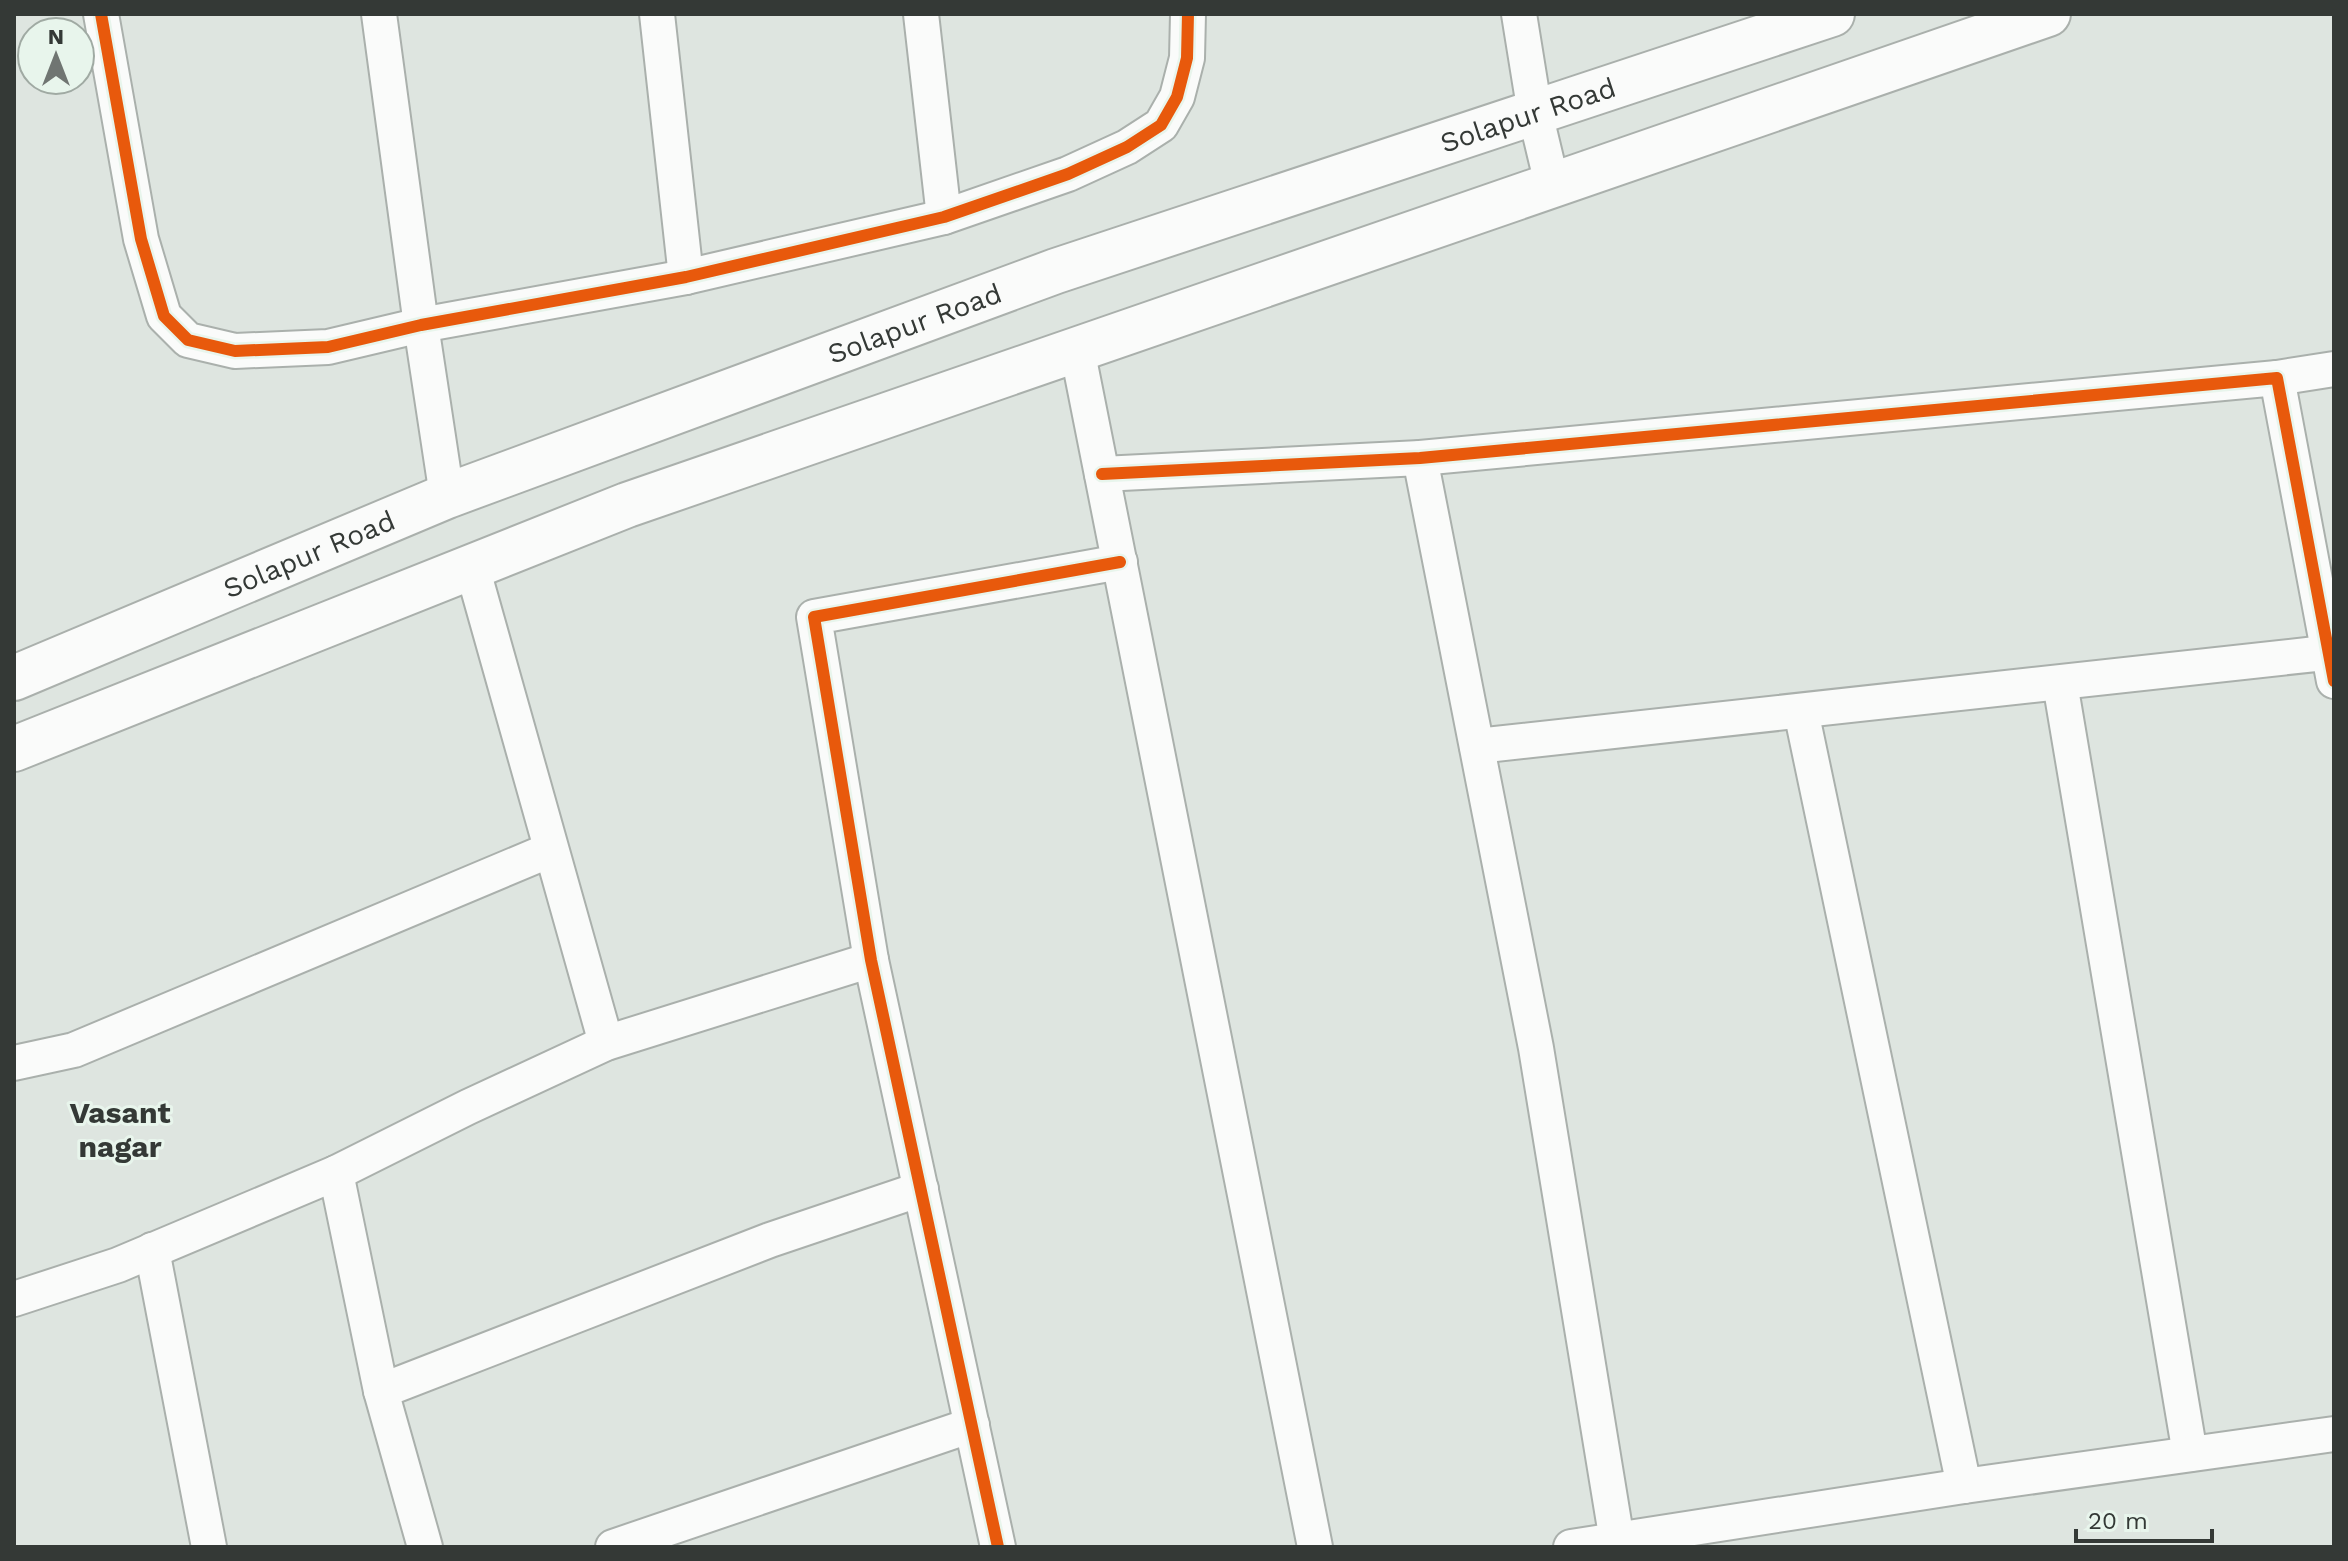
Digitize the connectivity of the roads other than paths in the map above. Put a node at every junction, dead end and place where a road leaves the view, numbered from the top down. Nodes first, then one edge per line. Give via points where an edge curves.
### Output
1 (101, 14) edge
2 (379, 14) edge
3 (657, 14) edge
4 (921, 14) edge
5 (1188, 14) edge
6 (1519, 14) edge
7 (1832, 14) edge
8 (2048, 14) edge
9 (1535, 113) junction
10 (1552, 184) junction
11 (944, 217) junction
12 (686, 277) junction
13 (421, 325) junction
14 (1077, 349) junction
15 (2334, 369) edge
16 (2277, 378) junction
17 (1420, 458) junction
18 (1102, 474) junction
19 (447, 496) junction
20 (1120, 562) junction
21 (472, 567) junction
22 (2332, 662) edge
23 (14, 678) edge
24 (2060, 683) junction
25 (1801, 711) junction
26 (1477, 746) junction
27 (14, 749) edge
28 (550, 850) junction
29 (871, 960) junction
30 (606, 1043) junction
31 (14, 1063) edge
32 (336, 1173) junction
33 (921, 1189) junction
34 (152, 1250) junction
35 (14, 1299) edge
36 (381, 1391) junction
37 (972, 1425) junction
38 (2334, 1434) edge
39 (2190, 1454) junction
40 (1964, 1486) junction
41 (1617, 1544) edge
42 (209, 1547) edge
43 (425, 1547) edge
44 (613, 1547) edge
45 (998, 1547) edge
46 (1315, 1547) edge
47 (1571, 1547) edge

1 - 13 street via 141,239 164,316 188,340 235,351 328,347
2 - 13 street
3 - 12 street
4 - 11 street
5 - 11 street via 1187,58 1177,97 1161,125 1068,174
6 - 9 street
7 - 9 main road, Solapur Road
8 - 10 main road
9 - 10 street
9 - 19 main road, Solapur Road via 1056,271
10 - 14 main road
11 - 12 street
12 - 13 street
13 - 19 street
14 - 18 street
14 - 21 main road via 627,505
15 - 16 street
16 - 17 street
16 - 22 street
17 - 18 street
17 - 26 street
18 - 20 street
19 - 23 main road, Solapur Road
20 - 29 street via 814,617
20 - 46 street
21 - 27 main road
21 - 28 street
22 - 24 street
24 - 25 street
24 - 39 street
25 - 26 street
25 - 40 street
26 - 41 street via 1536,1048
28 - 30 street
28 - 31 street via 74,1050
29 - 30 street
29 - 33 street
30 - 32 street
32 - 34 street
32 - 36 street
33 - 36 street via 770,1240
33 - 37 street
34 - 35 street
34 - 42 street
36 - 43 street
37 - 44 street
37 - 45 street
38 - 39 street
39 - 40 street
40 - 41 street
41 - 47 street

